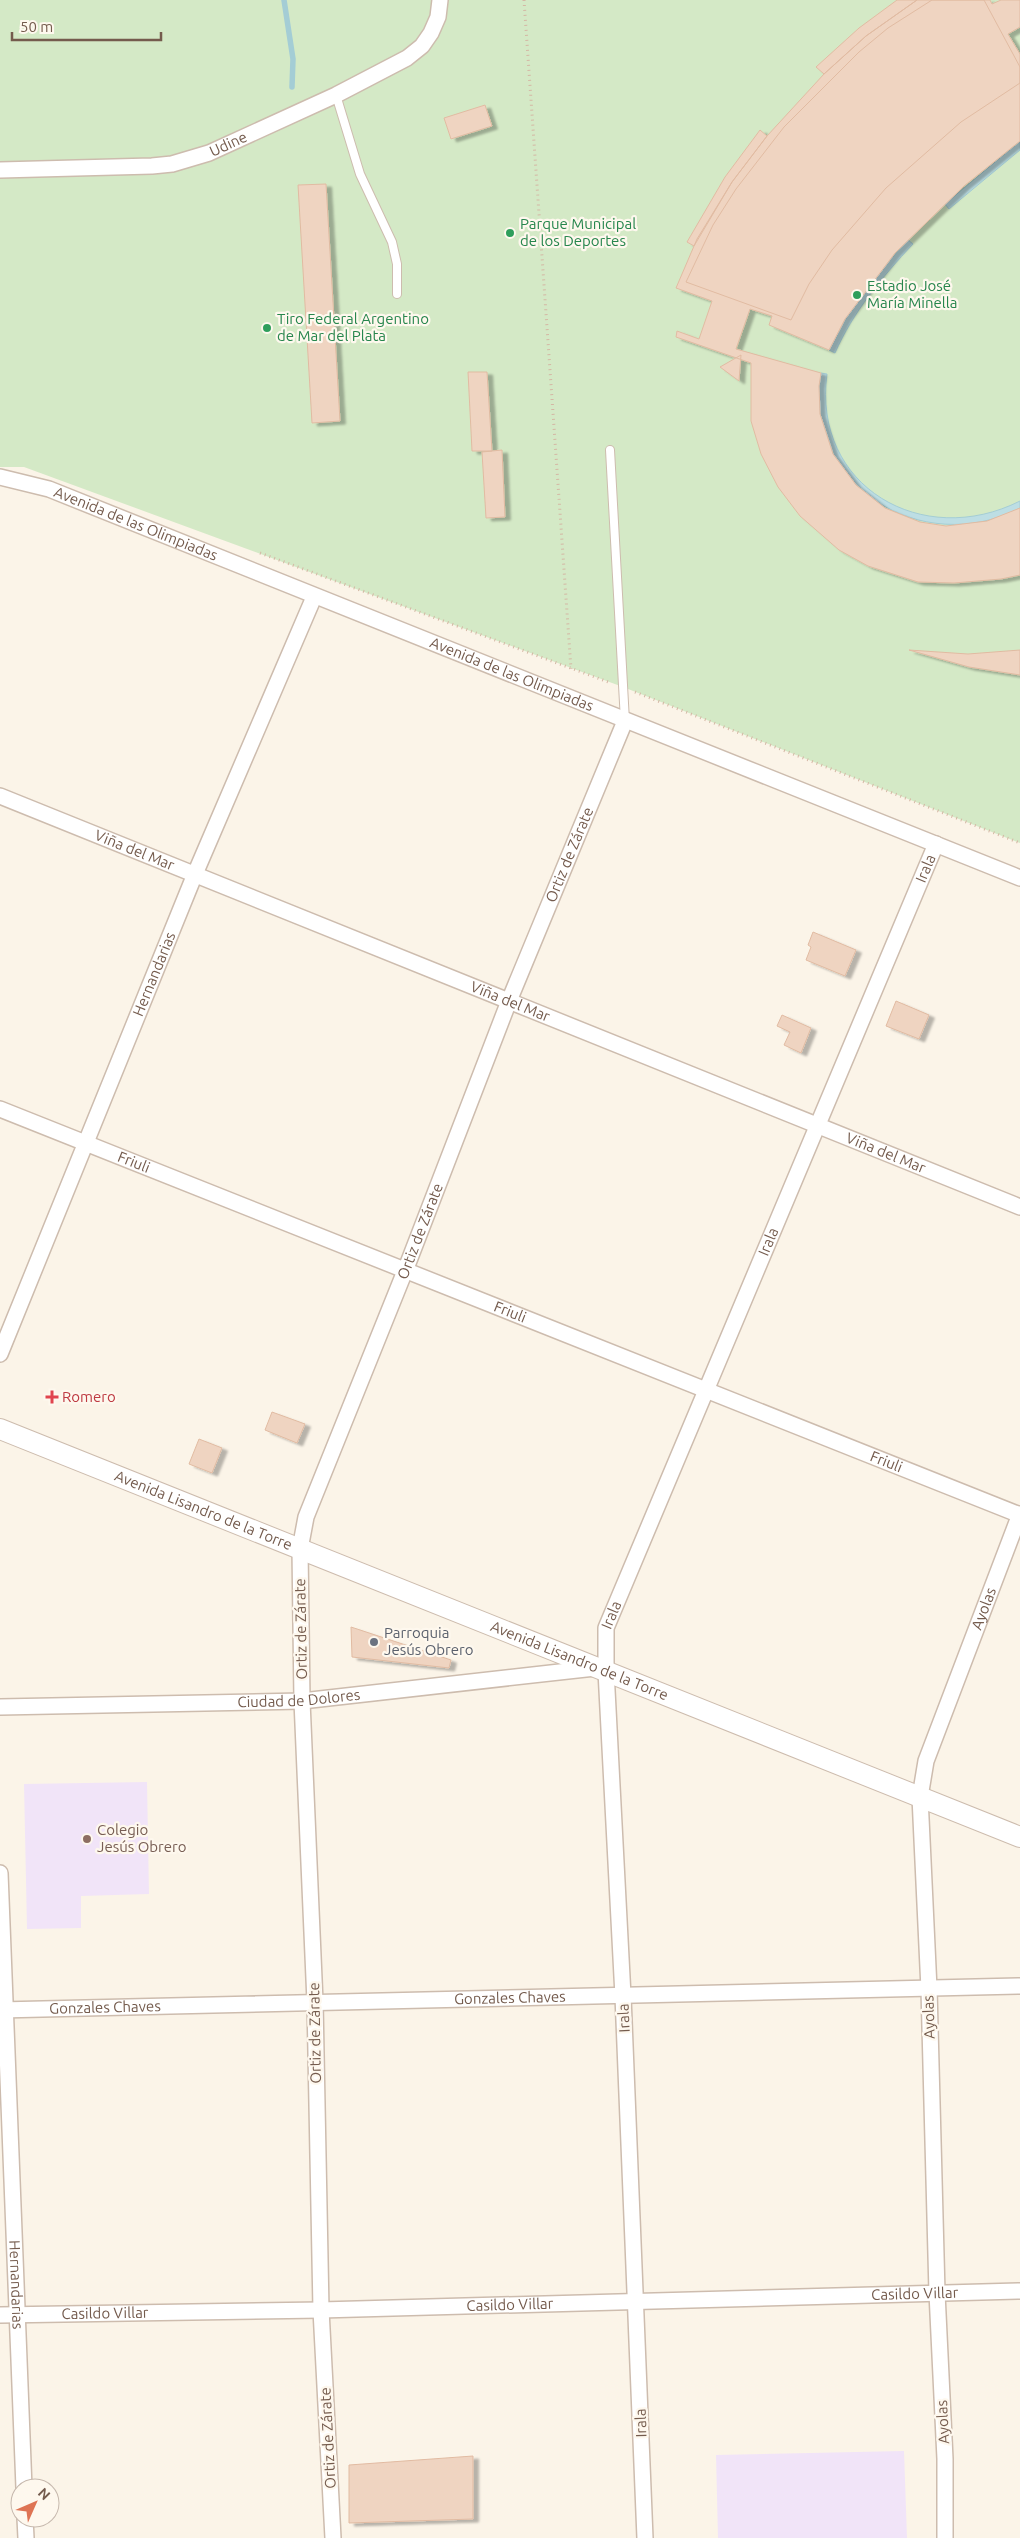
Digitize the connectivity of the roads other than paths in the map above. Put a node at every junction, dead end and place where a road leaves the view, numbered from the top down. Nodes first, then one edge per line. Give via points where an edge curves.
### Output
1 (440, 0) edge
2 (336, 95) junction
3 (0, 170) edge
4 (397, 294) dead end
5 (610, 450) dead end
6 (0, 477) edge
7 (314, 597) junction
8 (625, 721) junction
9 (0, 796) edge
10 (936, 844) junction
11 (194, 874) junction
12 (1020, 878) edge
13 (509, 1001) junction
14 (0, 1109) edge
15 (818, 1126) junction
16 (86, 1144) junction
17 (1020, 1207) edge
18 (406, 1271) junction
19 (0, 1354) edge
20 (707, 1389) junction
21 (0, 1429) edge
22 (1020, 1515) edge
23 (300, 1549) junction
24 (601, 1670) junction
25 (302, 1701) junction
26 (0, 1708) edge
27 (920, 1797) junction
28 (1020, 1837) edge
29 (0, 1874) edge
30 (1020, 1986) edge
31 (928, 1989) junction
32 (623, 1996) junction
33 (315, 2002) junction
34 (3, 2010) edge
35 (1020, 2291) edge
36 (937, 2293) junction
37 (636, 2300) junction
38 (321, 2310) junction
39 (16, 2314) junction
40 (0, 2315) edge
41 (24, 2478) edge
42 (333, 2538) edge
43 (645, 2538) edge
44 (945, 2538) edge

1 - 2 street, Udine via 438,17 422,46 407,58
2 - 3 street, Udine via 209,153 172,164
2 - 4 lane via 360,174 392,242 398,264
5 - 8 lane
6 - 7 street, Avenida de las Olimpiadas via 49,488
7 - 8 street, Avenida de las Olimpiadas
7 - 11 street, Hernandarias
8 - 10 street, Avenida de las Olimpiadas
8 - 13 street, Ortiz de Zárate
9 - 11 street, Viña del Mar
10 - 12 street, Avenida de las Olimpiadas
10 - 15 street, Irala
11 - 13 street, Viña del Mar
11 - 16 street, Hernandarias
13 - 15 street, Viña del Mar
13 - 18 street, Ortiz de Zárate
14 - 16 street, Friuli
15 - 17 street, Viña del Mar
15 - 20 street, Irala
16 - 18 street, Friuli
16 - 19 street, Hernandarias
18 - 20 street, Friuli
18 - 23 street, Ortiz de Zárate via 306,1517
20 - 22 street, Friuli
20 - 24 street, Irala via 606,1628
21 - 23 street, Avenida Lisandro de la Torre
22 - 27 street, Ayolas via 926,1761
23 - 24 street, Avenida Lisandro de la Torre
23 - 25 street, Ortiz de Zárate
24 - 25 street, Ciudad de Dolores
24 - 27 street, Avenida Lisandro de la Torre
24 - 32 street, Irala
25 - 26 street, Ciudad de Dolores
25 - 33 street, Ortiz de Zárate
27 - 28 street, Avenida Lisandro de la Torre
27 - 31 street, Ayolas
29 - 34 street, Hernandarias
30 - 31 street, Gonzales Chaves
31 - 32 street, Gonzales Chaves
31 - 36 street, Ayolas
32 - 33 street, Gonzales Chaves
32 - 37 street, Irala
33 - 34 street, Gonzales Chaves
33 - 38 street, Ortiz de Zárate
34 - 39 street, Hernandarias
35 - 36 street, Casildo Villar
36 - 37 street, Casildo Villar
36 - 44 street, Ayolas via 945,2459
37 - 38 street, Casildo Villar
37 - 43 street, Irala
38 - 39 street, Casildo Villar
38 - 42 street, Ortiz de Zárate
39 - 40 street, Casildo Villar
39 - 41 street, Hernandarias

